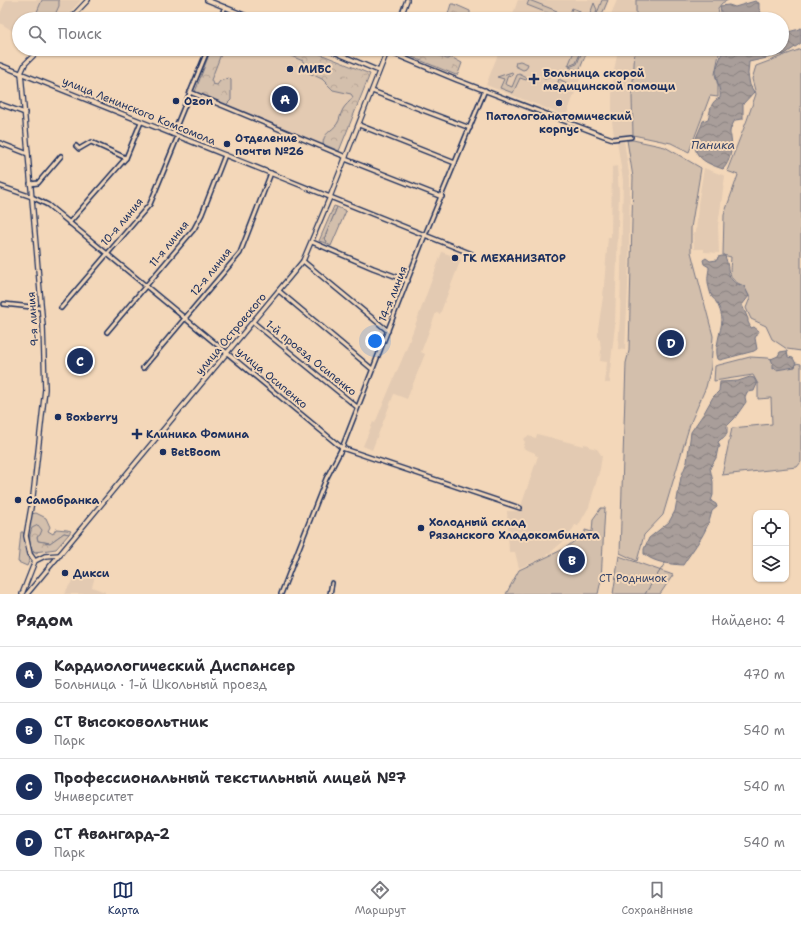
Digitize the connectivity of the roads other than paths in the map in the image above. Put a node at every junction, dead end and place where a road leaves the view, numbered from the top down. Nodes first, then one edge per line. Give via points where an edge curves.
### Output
1 (88, 0) edge
2 (207, 0) edge
3 (407, 0) edge
4 (225, 7) junction
5 (77, 12) edge
6 (223, 12) edge
7 (237, 12) edge
8 (403, 12) edge
9 (33, 56) edge
10 (205, 56) edge
11 (344, 56) edge
12 (385, 56) edge
13 (403, 56) edge
14 (0, 65) edge
15 (379, 71) junction
16 (21, 73) junction
17 (485, 90) junction
18 (372, 91) junction
19 (190, 92) junction
20 (0, 104) edge
21 (25, 113) junction
22 (141, 122) junction
23 (359, 125) junction
24 (470, 128) junction
25 (173, 134) junction
26 (178, 136) junction
27 (631, 137) dead end
28 (0, 143) edge
29 (76, 146) dead end
30 (28, 154) junction
31 (225, 155) junction
32 (61, 156) dead end
33 (126, 158) junction
34 (346, 158) junction
35 (455, 163) junction
36 (271, 173) junction
37 (30, 184) junction
38 (0, 186) edge
39 (330, 197) junction
40 (442, 197) junction
41 (32, 198) junction
42 (69, 223) junction
43 (425, 235) junction
44 (312, 242) junction
45 (107, 254) junction
46 (472, 254) dead end
47 (303, 261) junction
48 (408, 281) junction
49 (145, 286) junction
50 (278, 292) junction
51 (4, 304) dead end
52 (41, 308) junction
53 (61, 308) dead end
54 (184, 319) junction
55 (253, 322) junction
56 (388, 331) junction
57 (107, 332) dead end
58 (227, 353) junction
59 (144, 368) dead end
60 (372, 370) junction
61 (357, 407) junction
62 (342, 448) junction
63 (520, 508) dead end
64 (60, 555) junction
65 (35, 561) junction
66 (332, 583) dead end
67 (22, 594) edge
68 (27, 594) edge
69 (281, 594) edge
70 (330, 594) edge

1 - 5 street
2 - 4 street
3 - 8 street
4 - 6 street
4 - 7 street
9 - 16 street
10 - 19 street
11 - 15 street
12 - 15 street, улица Островского
13 - 17 street
14 - 16 street, улица Ленинского Комсомола
15 - 18 street, улица Островского
16 - 21 street, 9-я линия
16 - 22 street, улица Ленинского Комсомола
17 - 24 street, 14-я линия
17 - 27 street via 613,139
18 - 23 street, улица Островского
18 - 24 street
19 - 25 street
19 - 34 street
20 - 21 street
21 - 30 street, 9-я линия
22 - 25 street, улица Ленинского Комсомола
22 - 33 street
23 - 34 street, улица Островского
23 - 35 street
24 - 35 street, 14-я линия
25 - 26 street, улица Ленинского Комсомола
26 - 31 street, улица Ленинского Комсомола
26 - 45 street, 10-я линия via 150,204
28 - 30 street
29 - 33 street via 79,149 91,142
30 - 37 street, 9-я линия
31 - 36 street, улица Ленинского Комсомола
31 - 49 street, 11-я линия via 194,229
32 - 37 street via 38,183
33 - 42 street
34 - 39 street, улица Островского
34 - 40 street
35 - 40 street, 14-я линия
36 - 39 street, улица Ленинского Комсомола
36 - 54 street, 12-я линия via 240,253
37 - 41 street, 9-я линия
38 - 41 street, улица Осипенко
39 - 43 street, улица Ленинского Комсомола
39 - 44 street, улица Островского
40 - 43 street, 14-я линия
41 - 42 street, улица Осипенко via 48,205
41 - 52 street, 9-я линия
42 - 45 street, улица Осипенко
43 - 46 street, улица Ленинского Комсомола
43 - 48 street, 14-я линия
44 - 47 street, улица Островского
44 - 48 street
45 - 49 street, улица Осипенко
45 - 53 street, 10-я линия
47 - 50 street, улица Островского
47 - 56 street
48 - 56 street, 14-я линия
49 - 54 street, улица Осипенко
49 - 57 street, 11-я линия
50 - 55 street, улица Островского
50 - 60 street
51 - 52 street
52 - 65 street, 9-я линия via 45,389 26,536 30,554
54 - 58 street, улица Осипенко
54 - 59 street, 12-я линия
55 - 58 street, улица Островского
55 - 61 street, 1-й проезд Осипенко
56 - 60 street, 14-я линия
58 - 62 street, улица Осипенко
58 - 64 street, улица Островского
60 - 61 street, 14-я линия
61 - 62 street, 14-я линия
62 - 63 street, улица Осипенко
62 - 69 street, 14-я линия via 326,479
64 - 65 street via 45,556
64 - 68 street, улица Островского
65 - 67 street
66 - 70 street

